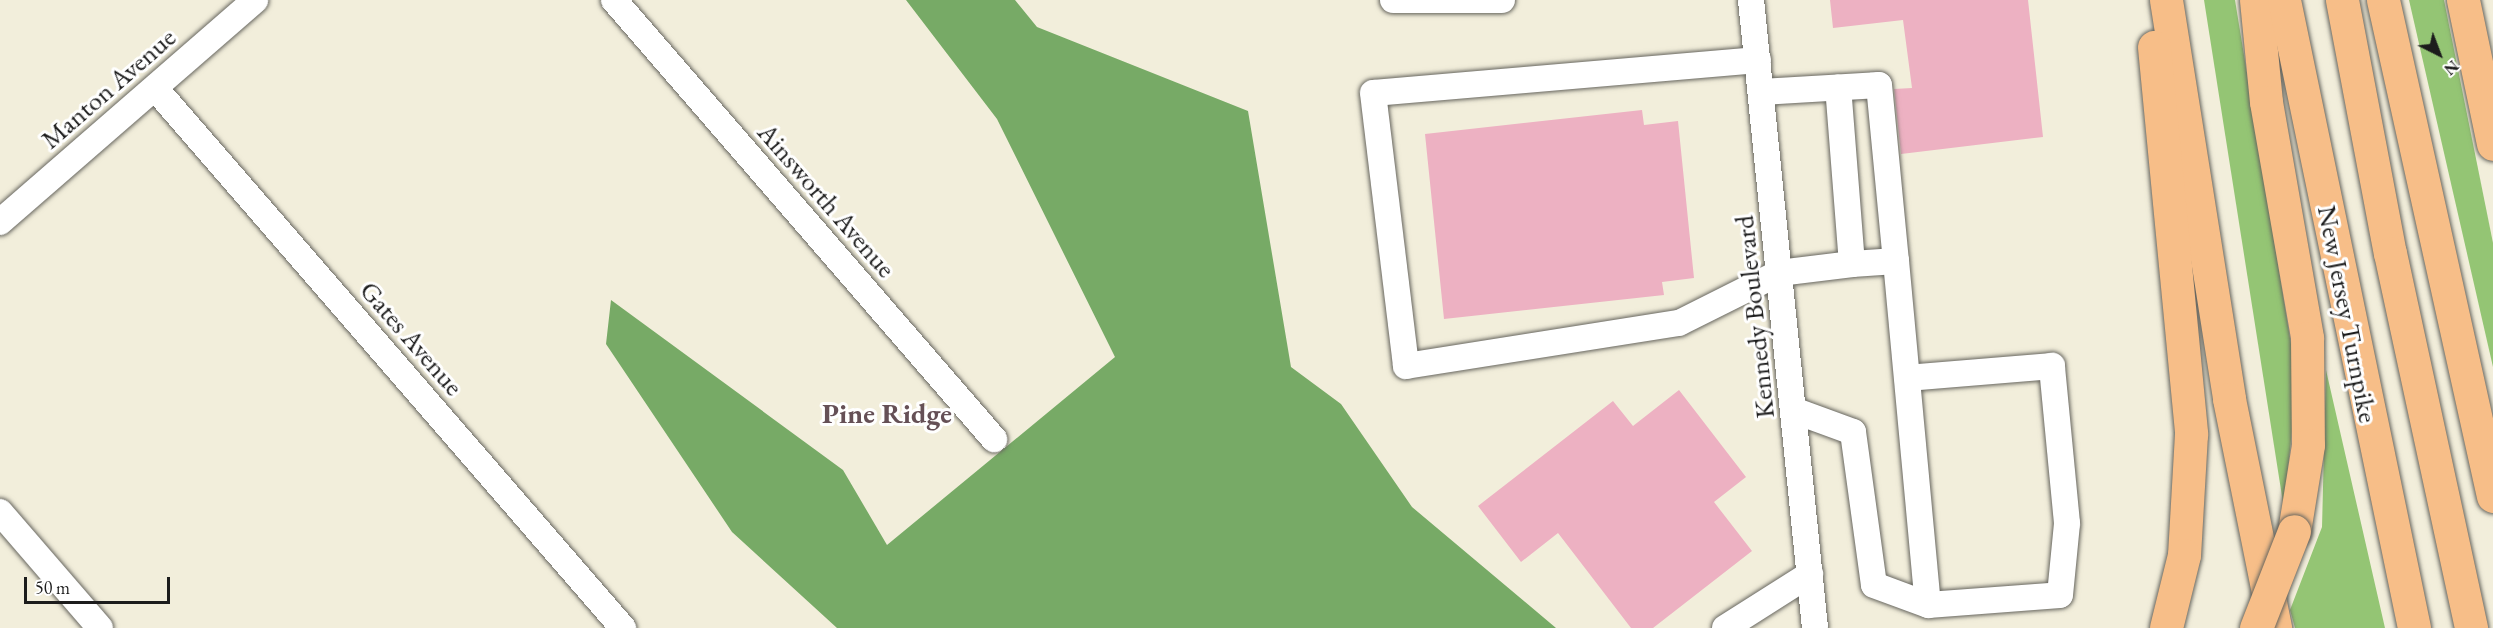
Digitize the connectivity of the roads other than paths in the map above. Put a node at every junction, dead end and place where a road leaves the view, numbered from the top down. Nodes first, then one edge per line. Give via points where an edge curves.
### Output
1 (255, 0) edge
2 (614, 0) edge
3 (1393, 0) edge
4 (1502, 0) edge
5 (1751, 0) edge
6 (2151, 0) edge
7 (2166, 0) edge
8 (2256, 0) edge
9 (2284, 0) edge
10 (2342, 0) edge
11 (2382, 0) edge
12 (2463, 0) edge
13 (1758, 60) junction
14 (155, 88) junction
15 (1838, 88) junction
16 (1761, 92) junction
17 (2493, 144) edge
18 (0, 222) edge
19 (1896, 261) junction
20 (1852, 264) junction
21 (1779, 273) junction
22 (1907, 378) junction
23 (1793, 410) junction
24 (994, 439) dead end
25 (2493, 496) edge
26 (0, 512) edge
27 (1810, 574) junction
28 (1928, 605) junction
29 (100, 628) edge
30 (623, 628) edge
31 (1725, 628) edge
32 (1815, 628) edge
33 (2166, 628) edge
34 (2256, 628) edge
35 (2275, 628) edge
36 (2414, 628) edge
37 (2471, 628) edge

1 - 14 street, Manton Avenue
2 - 24 street, Ainsworth Avenue
3 - 4 street
5 - 13 street, Kennedy Boulevard
6 - 33 highway via 2167,226 2191,434 2184,555
7 - 35 highway via 2229,399
8 - 34 highway, bridge via 2266,102 2307,338 2308,445 2294,531
9 - 36 highway, New Jersey Turnpike
10 - 37 highway, New Jersey Turnpike
11 - 25 highway
12 - 17 highway
13 - 16 street, Kennedy Boulevard
13 - 21 street via 1373,93 1406,366 1679,323
14 - 18 street, Manton Avenue
14 - 30 street, Gates Avenue
15 - 16 street
15 - 19 street via 1880,85
15 - 20 street
16 - 21 street, Kennedy Boulevard
19 - 20 street
19 - 22 street
20 - 21 street
21 - 23 street, Kennedy Boulevard
22 - 28 street
22 - 28 street via 2052,366 2067,523 2060,595
23 - 27 street, Kennedy Boulevard
23 - 28 street via 1854,432 1874,585
26 - 29 street
27 - 31 street
27 - 32 street, Kennedy Boulevard

